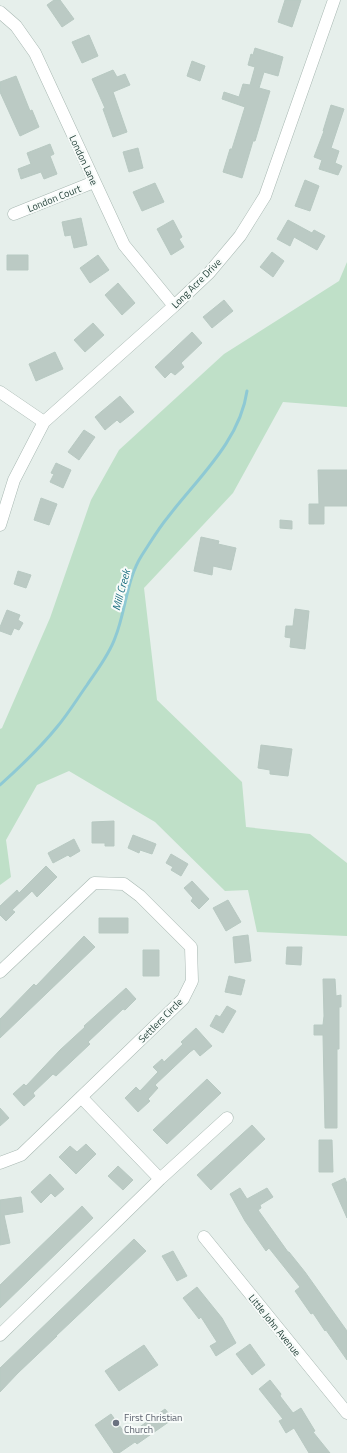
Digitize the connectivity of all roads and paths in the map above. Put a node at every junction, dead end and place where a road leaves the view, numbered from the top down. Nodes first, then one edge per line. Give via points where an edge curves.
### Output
1 (334, 0) edge
2 (0, 12) edge
3 (94, 182) junction
4 (14, 214) dead end
5 (174, 306) junction
6 (0, 392) edge
7 (44, 422) junction
8 (0, 525) edge
9 (0, 972) edge
10 (81, 1096) junction
11 (227, 1118) dead end
12 (0, 1163) edge
13 (160, 1179) junction
14 (204, 1236) dead end
15 (0, 1335) edge
16 (347, 1413) edge

1 - 5 street, Long Acre Drive via 265,196 240,236 209,273
2 - 3 street, London Lane via 16,26 35,53
3 - 4 street, London Court
3 - 5 street, London Lane via 124,245
5 - 7 street, Long Acre Drive
6 - 7 street
7 - 8 street, Long Acre Drive via 14,480
9 - 10 street, Settlers Circle via 94,883 124,884 140,896 191,947 192,981 183,999
10 - 12 street, Settlers Circle via 21,1154
10 - 13 street
11 - 13 street
13 - 15 street
14 - 16 street, Little John Avenue

